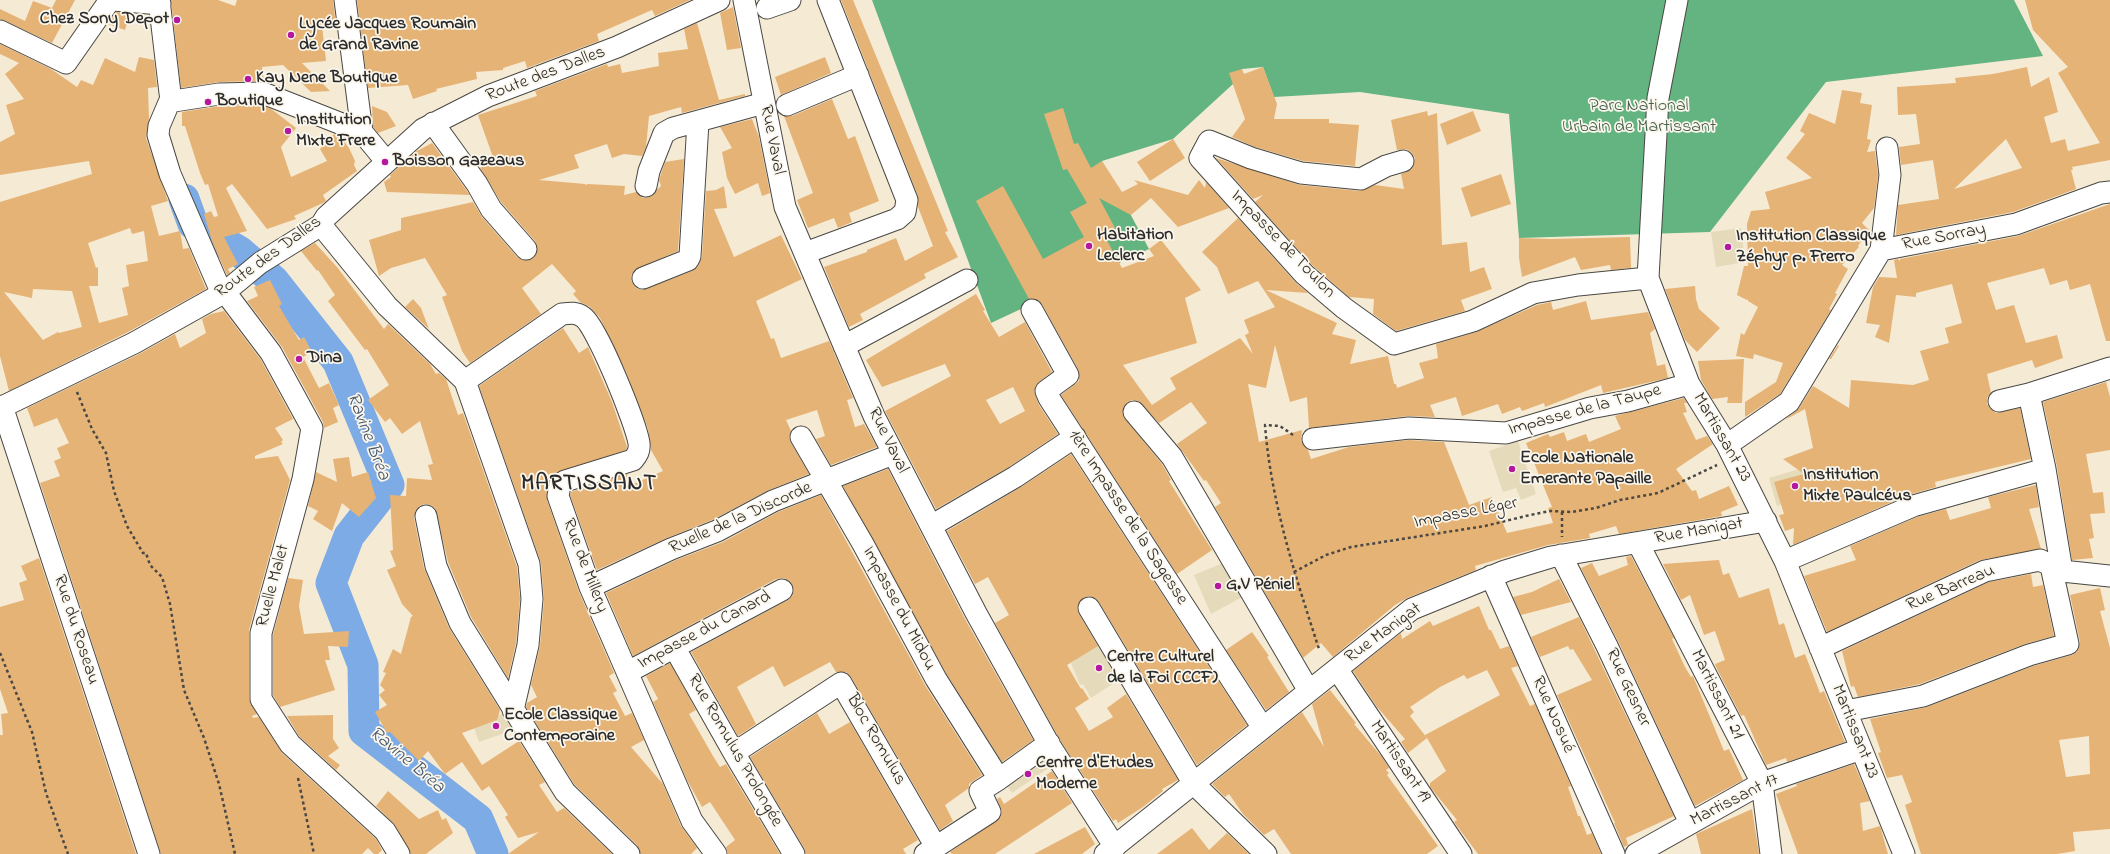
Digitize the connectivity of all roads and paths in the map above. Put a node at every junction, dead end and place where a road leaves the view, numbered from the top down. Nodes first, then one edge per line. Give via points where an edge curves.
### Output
1 (110, 0) edge
2 (114, 0) edge
3 (345, 0) edge
4 (719, 0) edge
5 (744, 0) edge
6 (790, 0) edge
7 (828, 0) edge
8 (1677, 0) edge
9 (160, 2) edge
10 (767, 8) dead end
11 (0, 31) edge
12 (858, 75) junction
13 (171, 98) junction
14 (764, 103) junction
15 (787, 105) dead end
16 (698, 122) junction
17 (433, 123) junction
18 (362, 132) junction
19 (1887, 148) dead end
20 (386, 161) junction
21 (1403, 161) dead end
22 (646, 186) dead end
23 (2110, 192) edge
24 (321, 225) junction
25 (526, 248) dead end
26 (1881, 250) junction
27 (805, 253) junction
28 (643, 278) dead end
29 (1648, 278) junction
30 (967, 280) dead end
31 (224, 293) junction
32 (1032, 310) dead end
33 (844, 346) junction
34 (2110, 368) edge
35 (60, 380) junction
36 (466, 381) junction
37 (1689, 384) junction
38 (2029, 394) junction
39 (1999, 401) dead end
40 (1, 407) edge
41 (1134, 412) dead end
42 (1293, 434) dead end
43 (801, 437) dead end
44 (1075, 437) junction
45 (1313, 439) dead end
46 (1730, 451) junction
47 (893, 454) junction
48 (2045, 469) junction
49 (826, 481) junction
50 (1562, 512) junction
51 (426, 516) dead end
52 (1766, 521) junction
53 (931, 526) junction
54 (1638, 543) junction
55 (1561, 555) junction
56 (1785, 561) junction
57 (2056, 568) junction
58 (1294, 572) junction
59 (1491, 576) junction
60 (2110, 576) edge
61 (590, 587) junction
62 (782, 590) dead end
63 (1089, 608) dead end
64 (673, 648) junction
65 (1820, 648) junction
66 (1319, 649) dead end
67 (0, 653) edge
68 (1337, 669) junction
69 (628, 672) junction
70 (1310, 691) junction
71 (513, 710) junction
72 (1846, 711) junction
73 (1263, 728) junction
74 (1049, 743) junction
75 (1861, 749) junction
76 (734, 753) junction
77 (297, 773) dead end
78 (999, 779) junction
79 (1762, 783) junction
80 (1194, 784) junction
81 (1690, 823) junction
82 (930, 850) edge
83 (1110, 851) edge
84 (68, 854) edge
85 (149, 854) edge
86 (235, 854) edge
87 (314, 854) edge
88 (399, 854) edge
89 (629, 854) edge
90 (716, 854) edge
91 (794, 854) edge
92 (1266, 854) edge
93 (1461, 854) edge
94 (1614, 854) edge
95 (1636, 854) edge
96 (1771, 854) edge
97 (1904, 854) edge

1 - 11 street via 66,63
2 - 9 street
3 - 18 street
4 - 17 street, Route des Dalles via 617,47 488,96
5 - 14 street, Rue Vaval
6 - 10 street
7 - 12 street
8 - 29 street, Martissant 23 via 1658,98
9 - 13 street
12 - 15 street
12 - 27 street via 906,192 908,200 905,212 897,219
13 - 18 street via 180,101 219,94 263,93
13 - 31 street, Ruelle Malet via 159,126 158,135 170,174
14 - 16 street
14 - 27 street, Rue Vaval via 785,207
16 - 22 street via 664,133
16 - 28 street via 690,256 688,260
17 - 20 street, Route des Dalles
17 - 25 street via 491,209
18 - 20 street
19 - 26 street via 1890,174
20 - 24 street, Route des Dalles via 326,217
21 - 29 street, Impasse de Toulon via 1360,179 1296,172 1250,158 1209,141 1200,158 1304,274 1344,308 1394,344 1473,321 1533,293 1578,285
23 - 26 street, Rue Sorray via 2016,224
24 - 31 street, Route des Dalles via 260,263
24 - 36 street via 387,306
26 - 46 street, Rue Sorray via 1789,402
27 - 33 street, Rue Vaval
29 - 37 street, Martissant 23
30 - 33 street
31 - 35 street, Route des Dalles
31 - 88 street, Ruelle Malet via 270,354 312,428 303,479 261,633 262,699 290,744 385,831
32 - 44 street, 1ère Impasse de la Sagesse via 1068,375 1046,391
33 - 47 street, Rue Vaval
34 - 38 street
35 - 40 street, Route des Dalles
35 - 86 path via 74,385 92,429 106,453 114,491 127,526 143,553 146,553 150,565 162,577 170,604 184,690 219,784
36 - 61 street, Rue de Millery via 562,314 572,312 584,317 597,337 615,376 639,444 633,460 565,481 558,490
36 - 71 street via 529,564 532,599 528,645
37 - 45 street, Impasse de la Taupe via 1590,408 1506,433 1409,428
37 - 46 street, Martissant 23
38 - 39 street
38 - 48 street
40 - 85 street, Rue du Roseau
41 - 70 street via 1172,457
42 - 58 path via 1280,426 1265,425 1279,518
43 - 49 street, Impasse du Midou
44 - 53 street via 1015,477
44 - 73 street, 1ère Impasse de la Sagesse
46 - 50 path, Impasse Léger via 1658,493 1620,500 1596,508
46 - 52 street, Martissant 23
47 - 49 street, Ruelle de la Discorde
47 - 53 street, Rue Vaval
48 - 56 street via 1913,506
48 - 57 street
49 - 61 street, Ruelle de la Discorde via 773,501 717,531 671,549
49 - 78 street, Impasse du Midou via 936,679
50 - 55 path
50 - 58 path, Impasse Léger via 1550,511 1485,526 1351,547 1326,555
51 - 71 street via 436,566 460,623
52 - 54 street, Rue Manigat
52 - 56 street, Martissant 23
53 - 74 street, Rue Vaval via 976,613
54 - 55 street, Rue Manigat
54 - 79 street, Martissant 21
55 - 59 street, Rue Manigat
55 - 81 street, Rue Gesner
56 - 65 street, Martissant 23
57 - 60 street, Rue Barreau
57 - 65 street, Rue Barreau via 2040,560 1985,571
57 - 72 street via 2068,644 2029,655 1923,696
58 - 66 path
59 - 68 street, Rue Manigat via 1412,609
59 - 94 street, Rue Nosué
61 - 69 street, Rue de Millery
62 - 64 street, Impasse du Canard
63 - 80 street
64 - 69 street, Impasse du Canard
64 - 76 street, Rue Romulus Prolongée
65 - 72 street, Martissant 23
67 - 84 path via 32,732 46,792
68 - 70 street, Rue Manigat
68 - 93 street, Martissant 19
69 - 90 street, Rue de Millery via 692,821
70 - 73 street, Rue Manigat
71 - 89 street via 565,792
72 - 75 street, Martissant 23
73 - 80 street, Rue Manigat
74 - 78 street
74 - 83 street, Rue Vaval
75 - 79 street, Martissant 17
75 - 97 street, Martissant 23
76 - 82 street, Bloc Romulus via 842,683
76 - 91 street, Rue Romulus Prolongée
77 - 87 path
78 - 82 street via 980,791 990,812
79 - 81 street, Martissant 17
79 - 96 street, Martissant 21
80 - 83 street, Rue Manigat
80 - 92 street
81 - 95 street, Martissant 17

